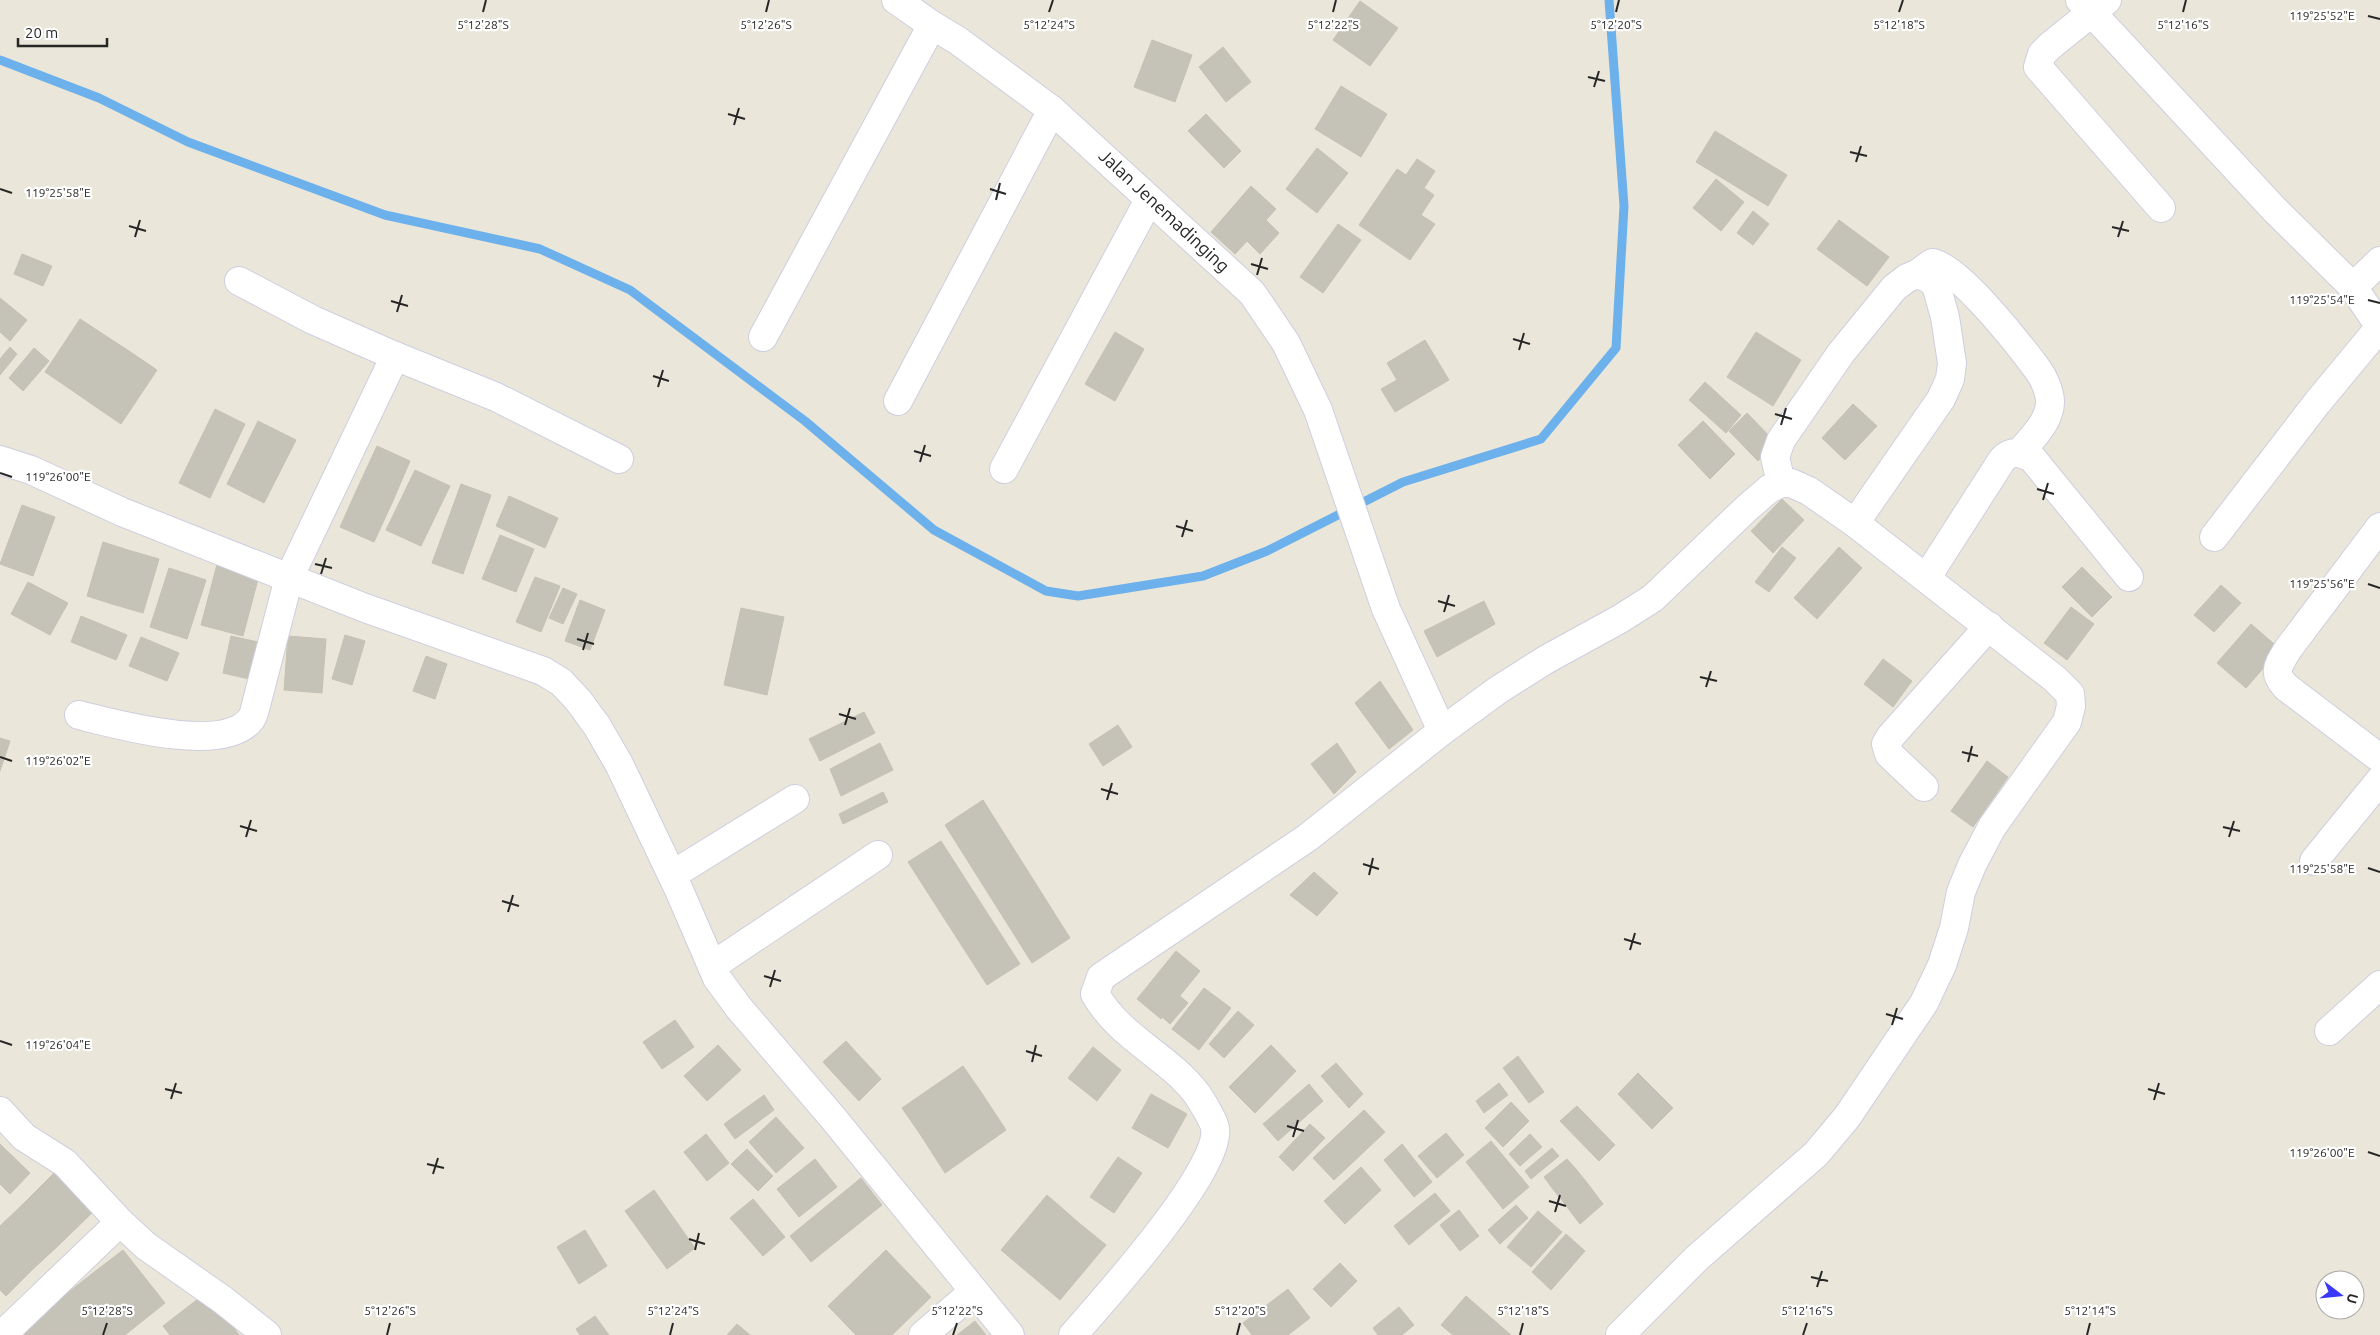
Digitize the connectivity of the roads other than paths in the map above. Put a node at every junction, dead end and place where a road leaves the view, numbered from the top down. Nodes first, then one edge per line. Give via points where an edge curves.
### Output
1 (896, 0) edge
2 (2093, 4) edge
3 (932, 25) junction
4 (1052, 110) junction
5 (1149, 200) junction
6 (2161, 208) dead end
7 (2380, 261) edge
8 (1918, 274) junction
9 (239, 281) dead end
10 (2353, 287) junction
11 (2380, 327) edge
12 (763, 337) dead end
13 (395, 356) junction
14 (898, 401) dead end
15 (2020, 453) junction
16 (618, 459) dead end
17 (0, 460) edge
18 (1004, 469) dead end
19 (1781, 483) junction
20 (1855, 523) junction
21 (2380, 527) edge
22 (2214, 537) dead end
23 (1927, 577) junction
24 (2129, 577) dead end
25 (289, 578) junction
26 (1989, 626) junction
27 (79, 715) dead end
28 (1442, 731) junction
29 (2379, 762) edge
30 (1924, 787) dead end
31 (795, 799) dead end
32 (878, 855) dead end
33 (2314, 861) dead end
34 (672, 875) junction
35 (712, 966) junction
36 (2380, 985) edge
37 (2329, 1031) dead end
38 (3, 1120) edge
39 (120, 1222) junction
40 (973, 1292) junction
41 (2, 1335) edge
42 (267, 1335) edge
43 (923, 1335) edge
44 (1010, 1335) edge
45 (1073, 1335) edge
46 (1620, 1335) edge

1 - 3 street, Jalan Jenemadinging
2 - 6 street via 2042,54 2038,67
2 - 10 street via 2274,209
3 - 4 street, Jalan Jenemadinging
3 - 12 street
4 - 5 street, Jalan Jenemadinging
4 - 14 street
5 - 18 street
5 - 28 street, Jalan Jenemadinging via 1252,293 1286,343 1318,410 1386,609
7 - 10 street
8 - 15 street via 1932,262 1948,269 1976,296 2039,372 2049,392 2050,411
8 - 19 street via 1894,288 1842,353 1781,440 1776,456
8 - 20 street via 1936,285 1945,316 1952,362 1950,379 1941,399
9 - 13 street via 313,320
10 - 11 street
11 - 22 street
13 - 16 street via 496,397
13 - 25 street
15 - 23 street via 2008,453 2002,460
15 - 24 street via 2032,458
17 - 25 street
19 - 20 street via 1791,483 1809,491
19 - 28 street via 1747,508 1653,598 1547,659
20 - 23 street
21 - 29 street via 2288,650 2277,673 2286,687
23 - 26 street
25 - 27 street via 251,719 235,730 197,737 176,735
25 - 34 street via 543,670 561,682 597,726 619,764
26 - 30 street via 1886,744 1889,754
26 - 46 street via 2055,679 2070,694 2071,706 2067,722 1992,827 1972,864 1961,892 1942,965 1924,1003 1847,1117 1816,1154 1697,1258
28 - 45 street via 1307,838 1100,977 1094,994 1104,1011 1124,1032 1177,1073 1198,1095 1215,1127 1213,1146 1166,1223
29 - 33 street
31 - 34 street
32 - 35 street
34 - 35 street
35 - 40 street via 739,1008 833,1118
36 - 37 street
38 - 39 street via 24,1138 65,1163
39 - 41 street
39 - 42 street via 146,1246
40 - 43 street
40 - 44 street

